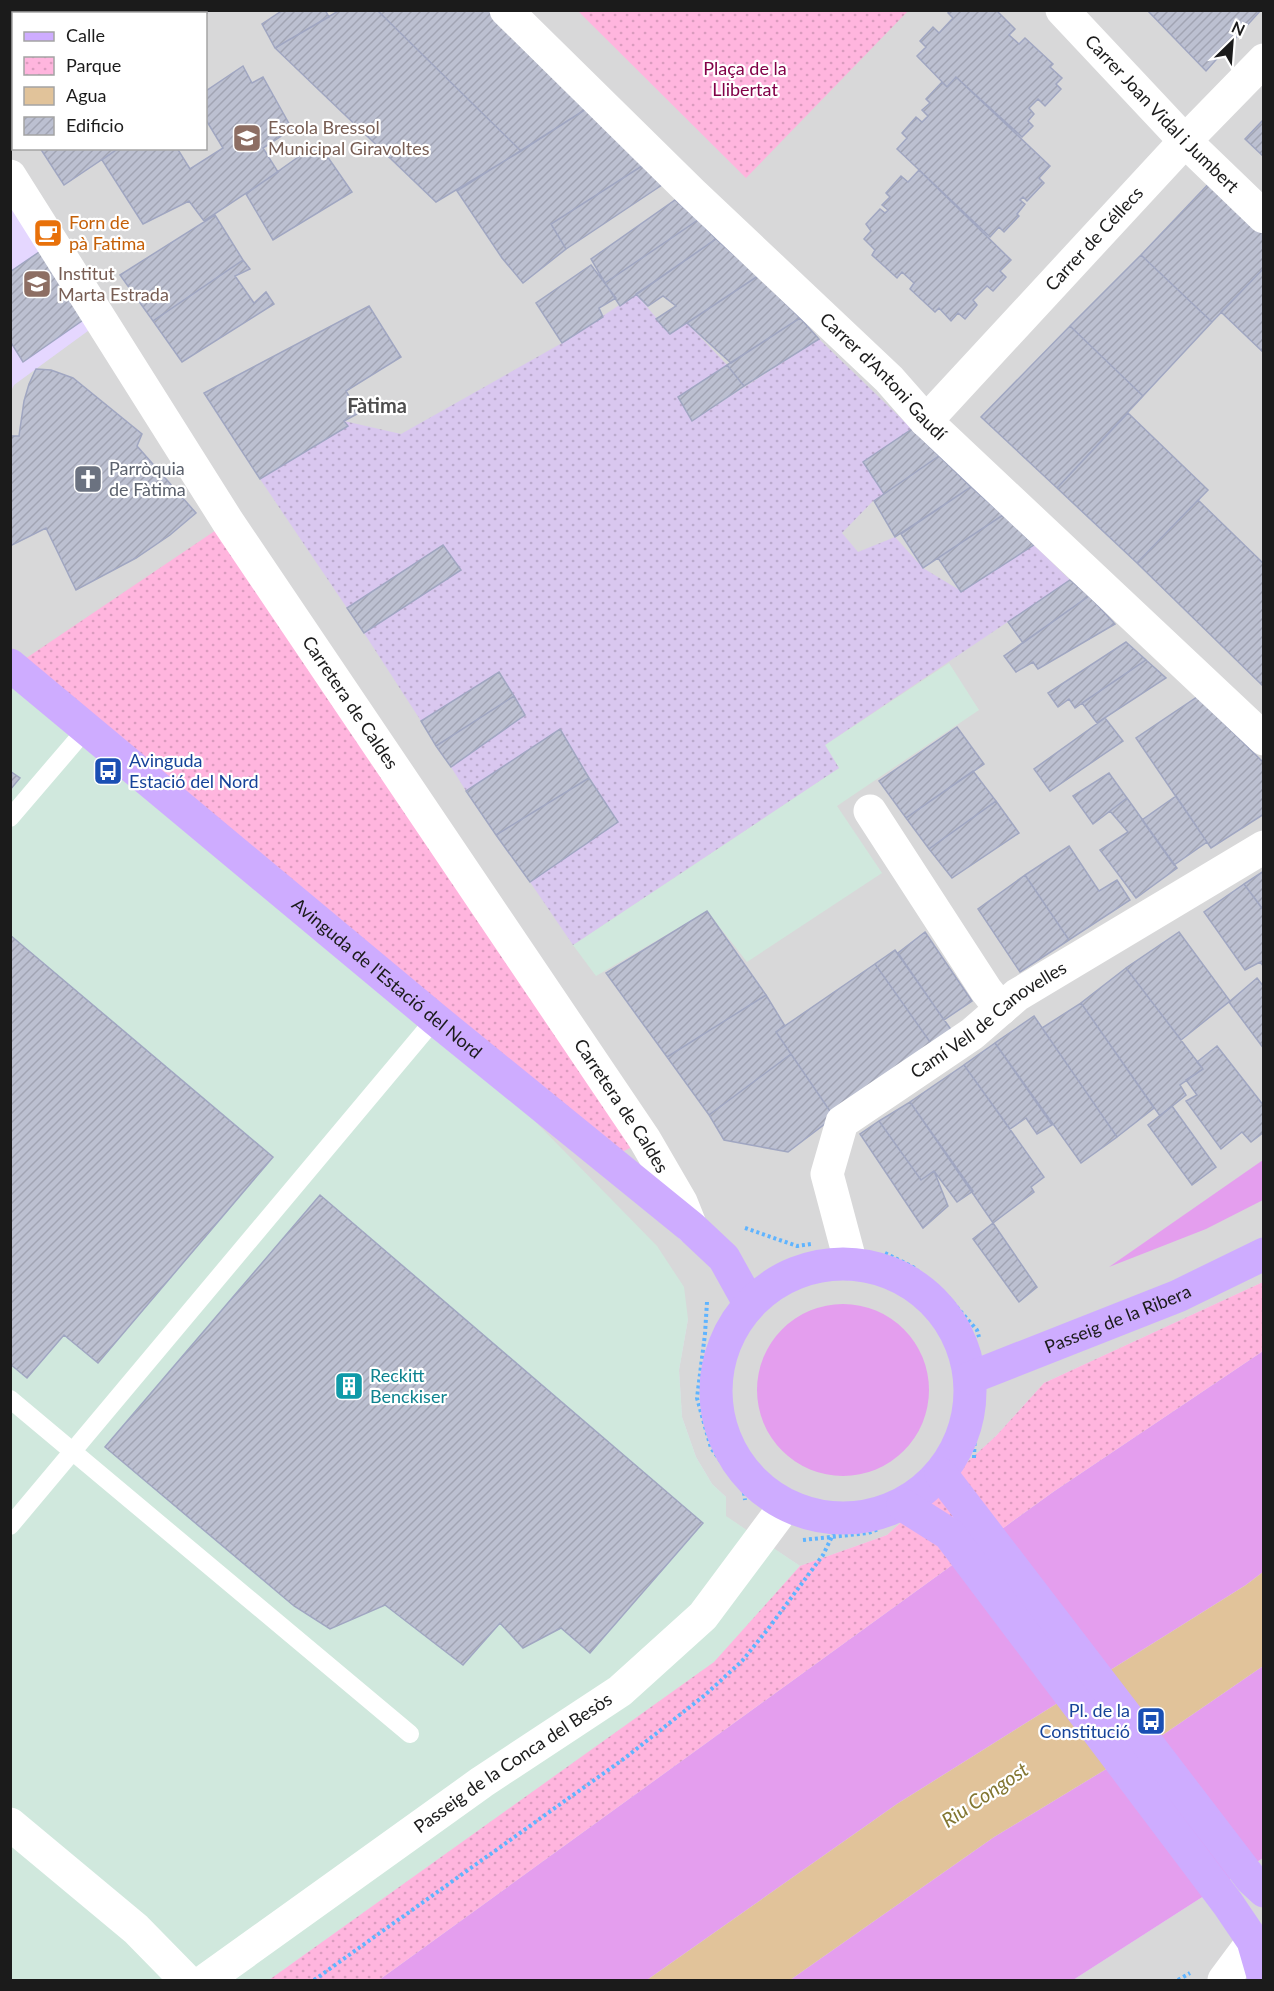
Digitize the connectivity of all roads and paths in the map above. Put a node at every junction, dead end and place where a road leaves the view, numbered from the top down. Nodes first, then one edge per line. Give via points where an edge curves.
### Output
1 (506, 10) edge
2 (1062, 10) edge
3 (1263, 60) edge
4 (1185, 141) junction
5 (10, 176) edge
6 (1263, 217) edge
7 (926, 421) junction
8 (10, 665) edge
9 (87, 728) junction
10 (1263, 739) edge
11 (870, 811) dead end
12 (10, 818) edge
13 (1263, 848) edge
14 (1001, 1009) junction
15 (435, 1019) junction
16 (691, 1227) junction
17 (848, 1253) junction
18 (1263, 1254) edge
19 (724, 1258) junction
20 (749, 1303) junction
21 (979, 1374) junction
22 (10, 1399) edge
23 (74, 1451) junction
24 (946, 1481) junction
25 (911, 1510) junction
26 (778, 1516) junction
27 (960, 1525) junction
28 (10, 1526) edge
29 (836, 1527) junction
30 (410, 1734) dead end
31 (10, 1824) edge
32 (1257, 1885) edge
33 (1253, 1941) junction
34 (1263, 1979) edge
35 (186, 1980) edge
36 (206, 1980) edge
37 (314, 1980) edge
38 (1224, 1980) edge

1 - 7 street, Carrer d'Antoni Gaudí via 889,379
2 - 4 street, Carrer Joan Vidal i Jumbert
3 - 4 street, Carrer de Céllecs
4 - 6 street, Carrer Joan Vidal i Jumbert
4 - 7 street, Carrer de Céllecs
5 - 16 street, Carretera de Caldes via 228,522 645,1140
7 - 10 street, Carrer d'Antoni Gaudí
8 - 9 street, Avinguda de l'Estació del Nord
9 - 12 lane
9 - 15 street, Avinguda de l'Estació del Nord
11 - 14 street
13 - 14 street, Camí Vell de Canovelles via 1017,995
14 - 17 street, Camí Vell de Canovelles via 972,1034 842,1122 827,1174
15 - 16 street, Avinguda de l'Estació del Nord
15 - 23 lane
16 - 19 street, Avinguda de l'Estació del Nord
17 - 19 path via 833,1241 797,1246 745,1227
17 - 20 street via 795,1272
17 - 21 street via 918,1287 944,1312
17 - 21 path via 870,1245 913,1267 948,1297 977,1330
18 - 21 street, Passeig de la Ribera via 1178,1296
19 - 20 street, Avinguda de l'Estació del Nord
19 - 26 path via 707,1286 697,1398 711,1448 744,1492 746,1509
20 - 26 street via 729,1331 717,1363 714,1397 720,1430 735,1461
21 - 24 street
21 - 24 path via 991,1385 975,1432 974,1468
22 - 23 lane
23 - 28 lane
23 - 30 lane
24 - 25 street via 923,1491
24 - 27 street
25 - 27 street
25 - 29 street
25 - 29 path via 914,1518 868,1533
26 - 29 street
26 - 29 path via 793,1541
26 - 36 street, Passeig de la Conca del Besòs via 703,1616 620,1691 473,1789
27 - 32 street
27 - 33 street
29 - 37 path via 823,1555 768,1629 742,1661 705,1695 624,1758
31 - 35 street via 136,1929
33 - 34 street
33 - 38 street

